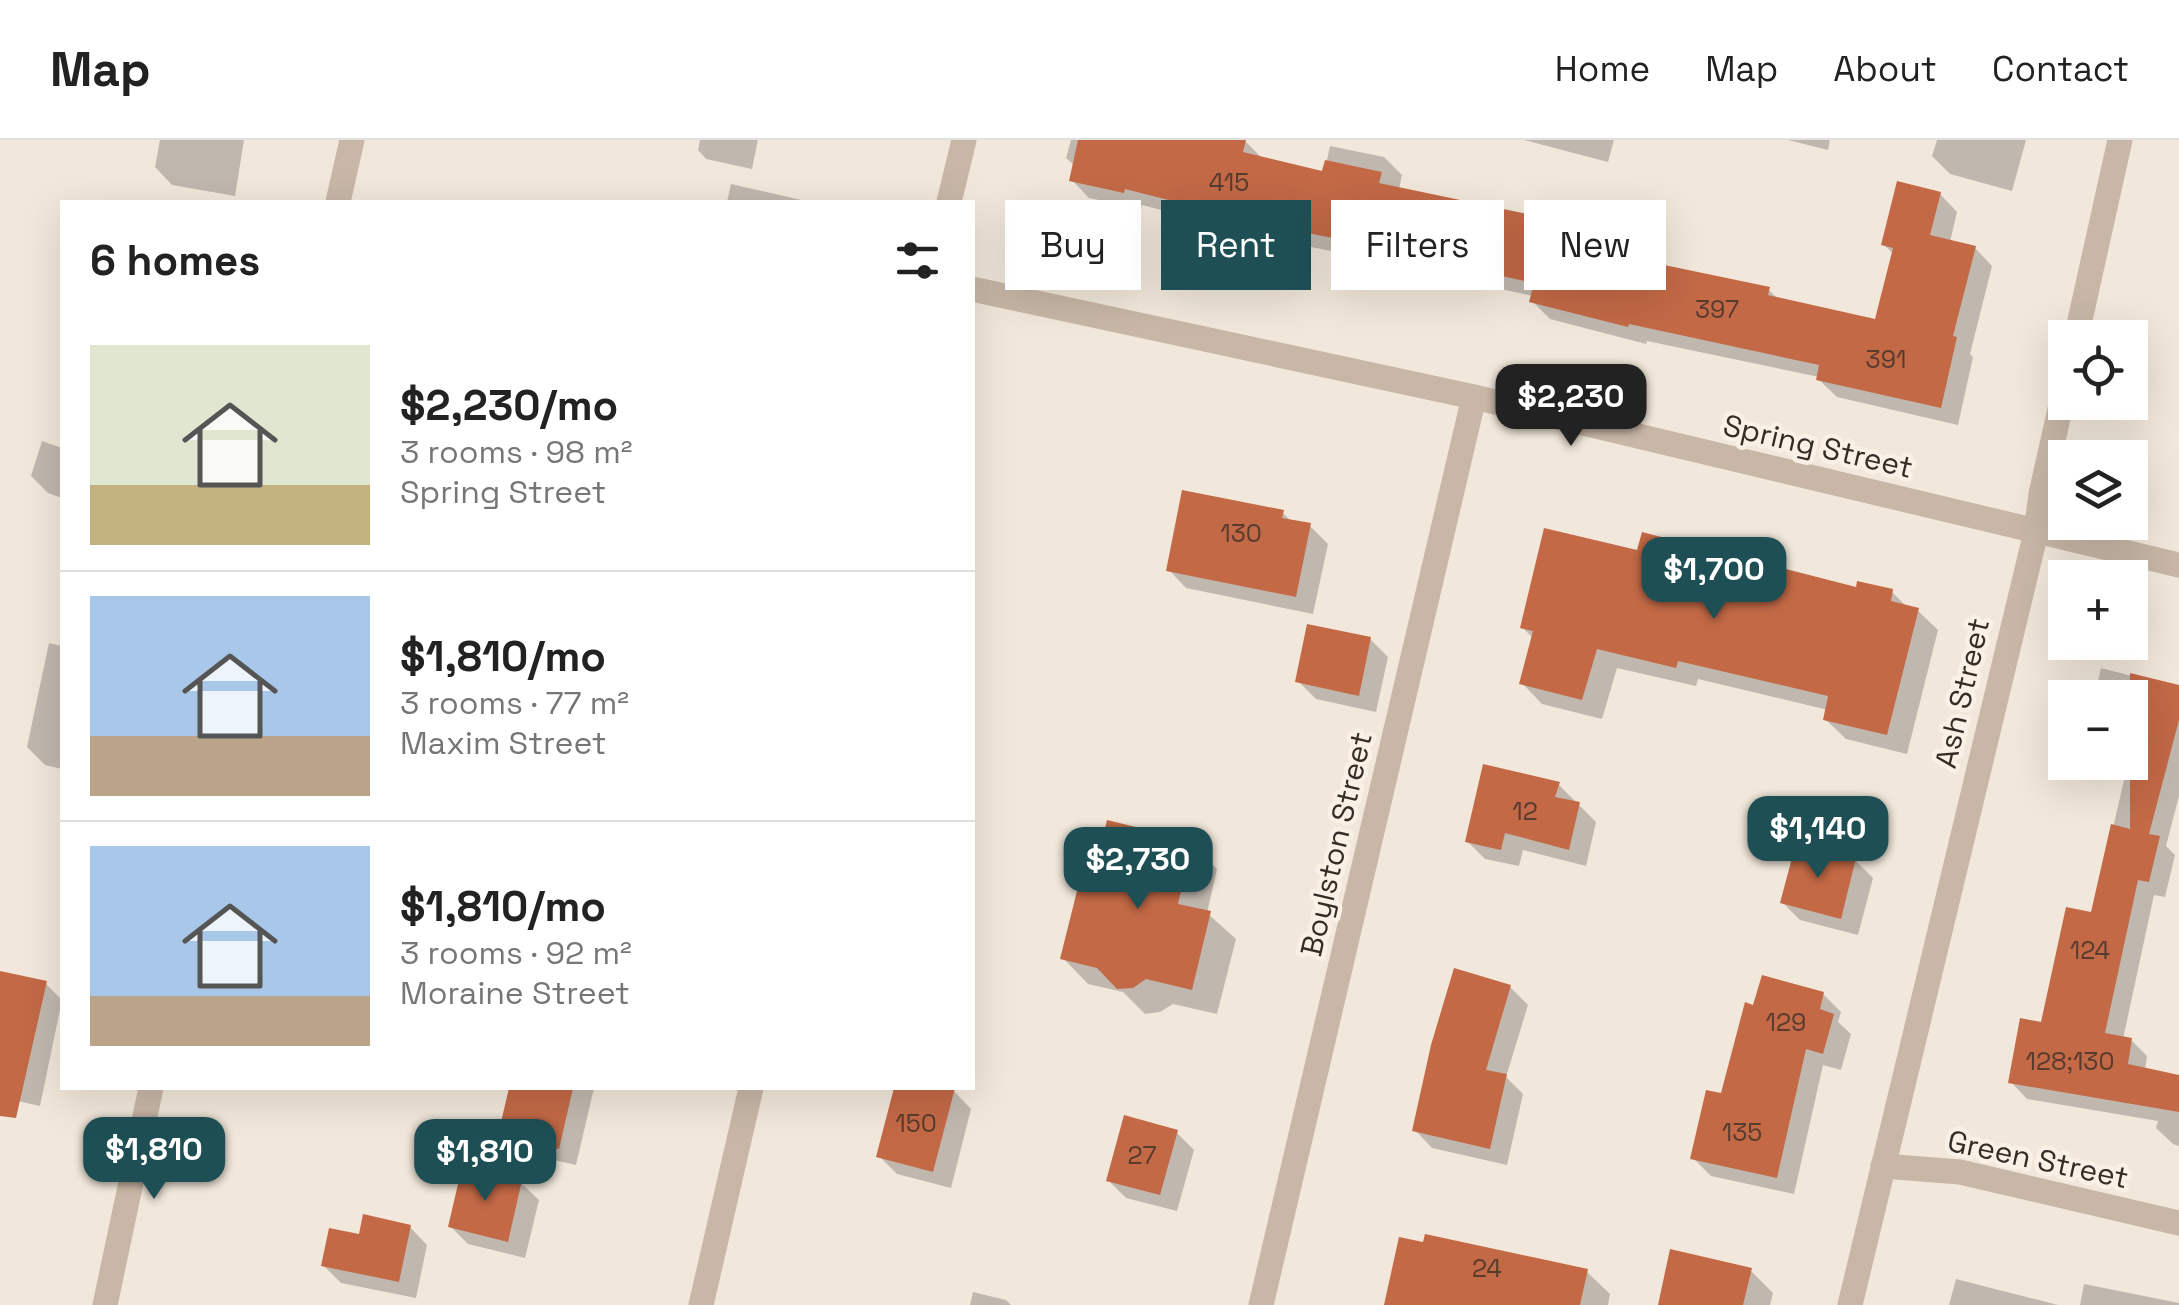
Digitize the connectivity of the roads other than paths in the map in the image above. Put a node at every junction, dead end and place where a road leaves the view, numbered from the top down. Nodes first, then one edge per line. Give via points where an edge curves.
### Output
1 (352, 140) edge
2 (964, 140) edge
3 (2120, 140) edge
4 (338, 200) edge
5 (949, 200) edge
6 (975, 290) edge
7 (2080, 320) edge
8 (1474, 397) junction
9 (2058, 420) edge
10 (2036, 532) junction
11 (2179, 565) edge
12 (150, 1090) edge
13 (751, 1090) edge
14 (1883, 1166) junction
15 (2179, 1223) edge
16 (104, 1305) edge
17 (701, 1305) edge
18 (1260, 1305) edge
19 (1850, 1305) edge

1 - 4 street
2 - 5 street
3 - 7 street
6 - 8 street, Spring Street
8 - 10 street, Spring Street
8 - 18 street, Boylston Street
9 - 10 street, Ash Street
10 - 11 street, Spring Street
10 - 14 street, Ash Street
12 - 16 street
13 - 17 street
14 - 15 street, Green Street via 1960,1172
14 - 19 street, Ash Street

